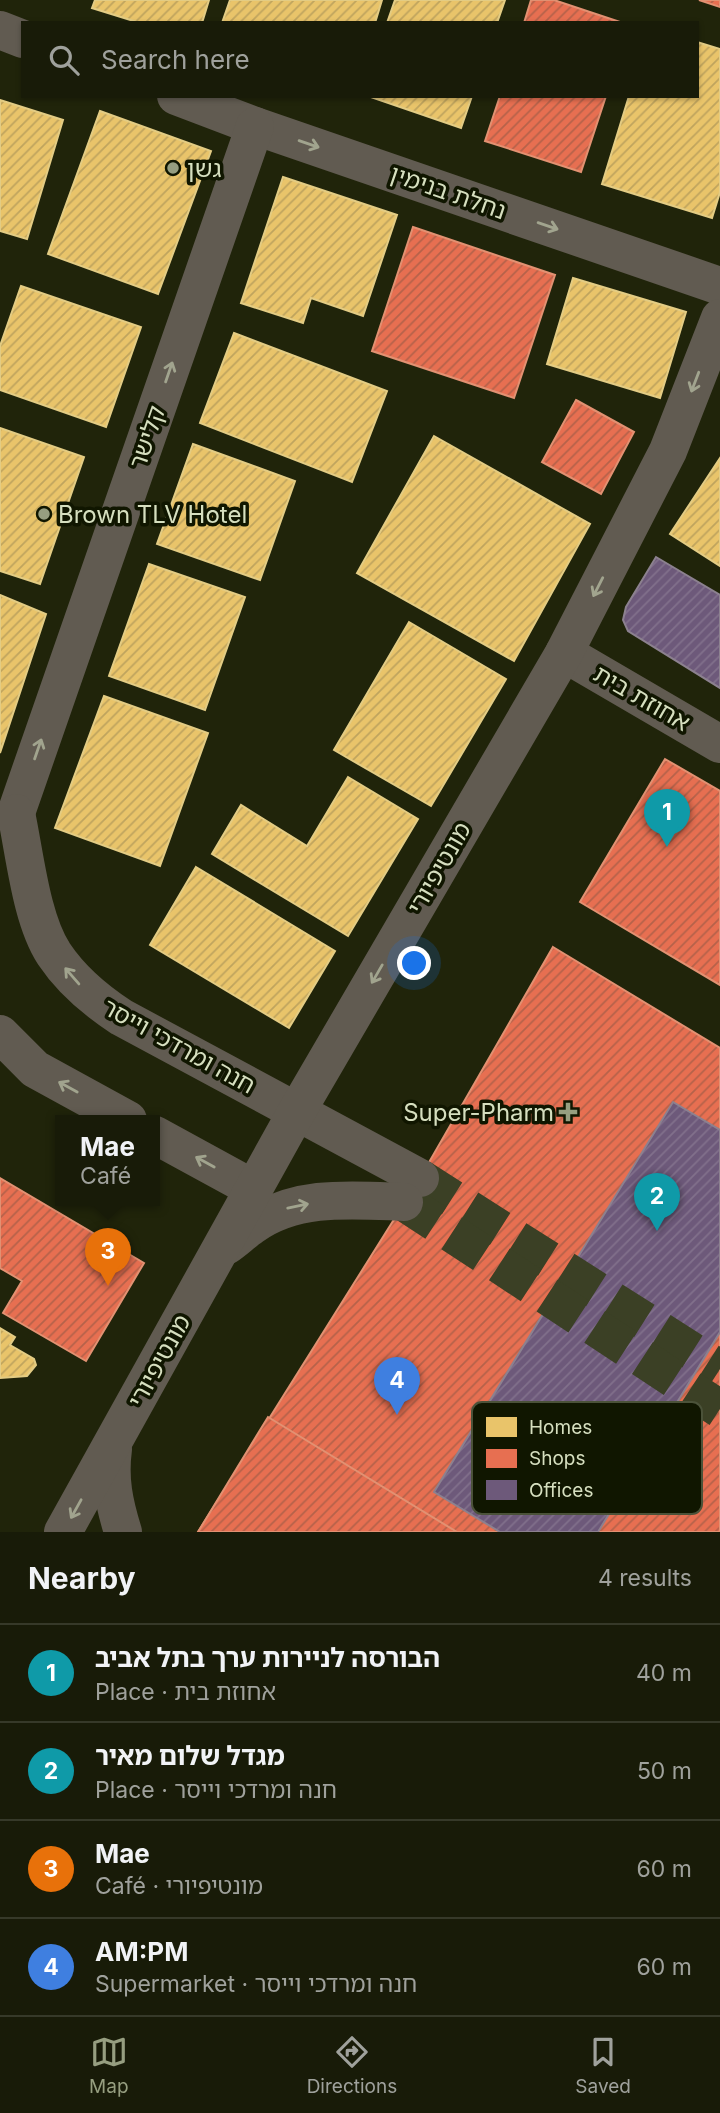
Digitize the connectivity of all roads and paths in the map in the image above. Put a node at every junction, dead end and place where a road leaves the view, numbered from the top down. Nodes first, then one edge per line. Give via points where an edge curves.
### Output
1 (0, 30) edge
2 (21, 38) edge
3 (181, 98) edge
4 (255, 126) junction
5 (720, 286) edge
6 (720, 318) edge
7 (564, 653) junction
8 (720, 744) edge
9 (8, 814) edge
10 (0, 1034) edge
11 (297, 1111) junction
12 (119, 1115) edge
13 (160, 1138) edge
14 (254, 1189) junction
15 (219, 1252) junction
16 (114, 1443) junction
17 (63, 1532) edge
18 (123, 1532) edge

1 - 2 street
3 - 4 street, נחלת בנימין
4 -> 5 street, נחלת בנימין
9 -> 4 street, קלישר
6 -> 7 street, מונטיפיורי via 668,451
7 - 8 street, אחוזת בית
7 -> 11 street, מונטיפיורי
11 -> 9 street, חנה ומרדכי וייסר via 121,1017 73,979 40,925
12 -> 10 street via 35,1069
11 - 14 street, מונטיפיורי
15 -> 11 street, חנה ומרדכי וייסר via 253,1224 287,1208 412,1190
14 -> 13 street
14 - 15 street, מונטיפיורי
15 - 16 street, מונטיפיורי
16 -> 17 street, מונטיפיורי
16 - 18 street, מונטיפיורי via 110,1471 113,1501

